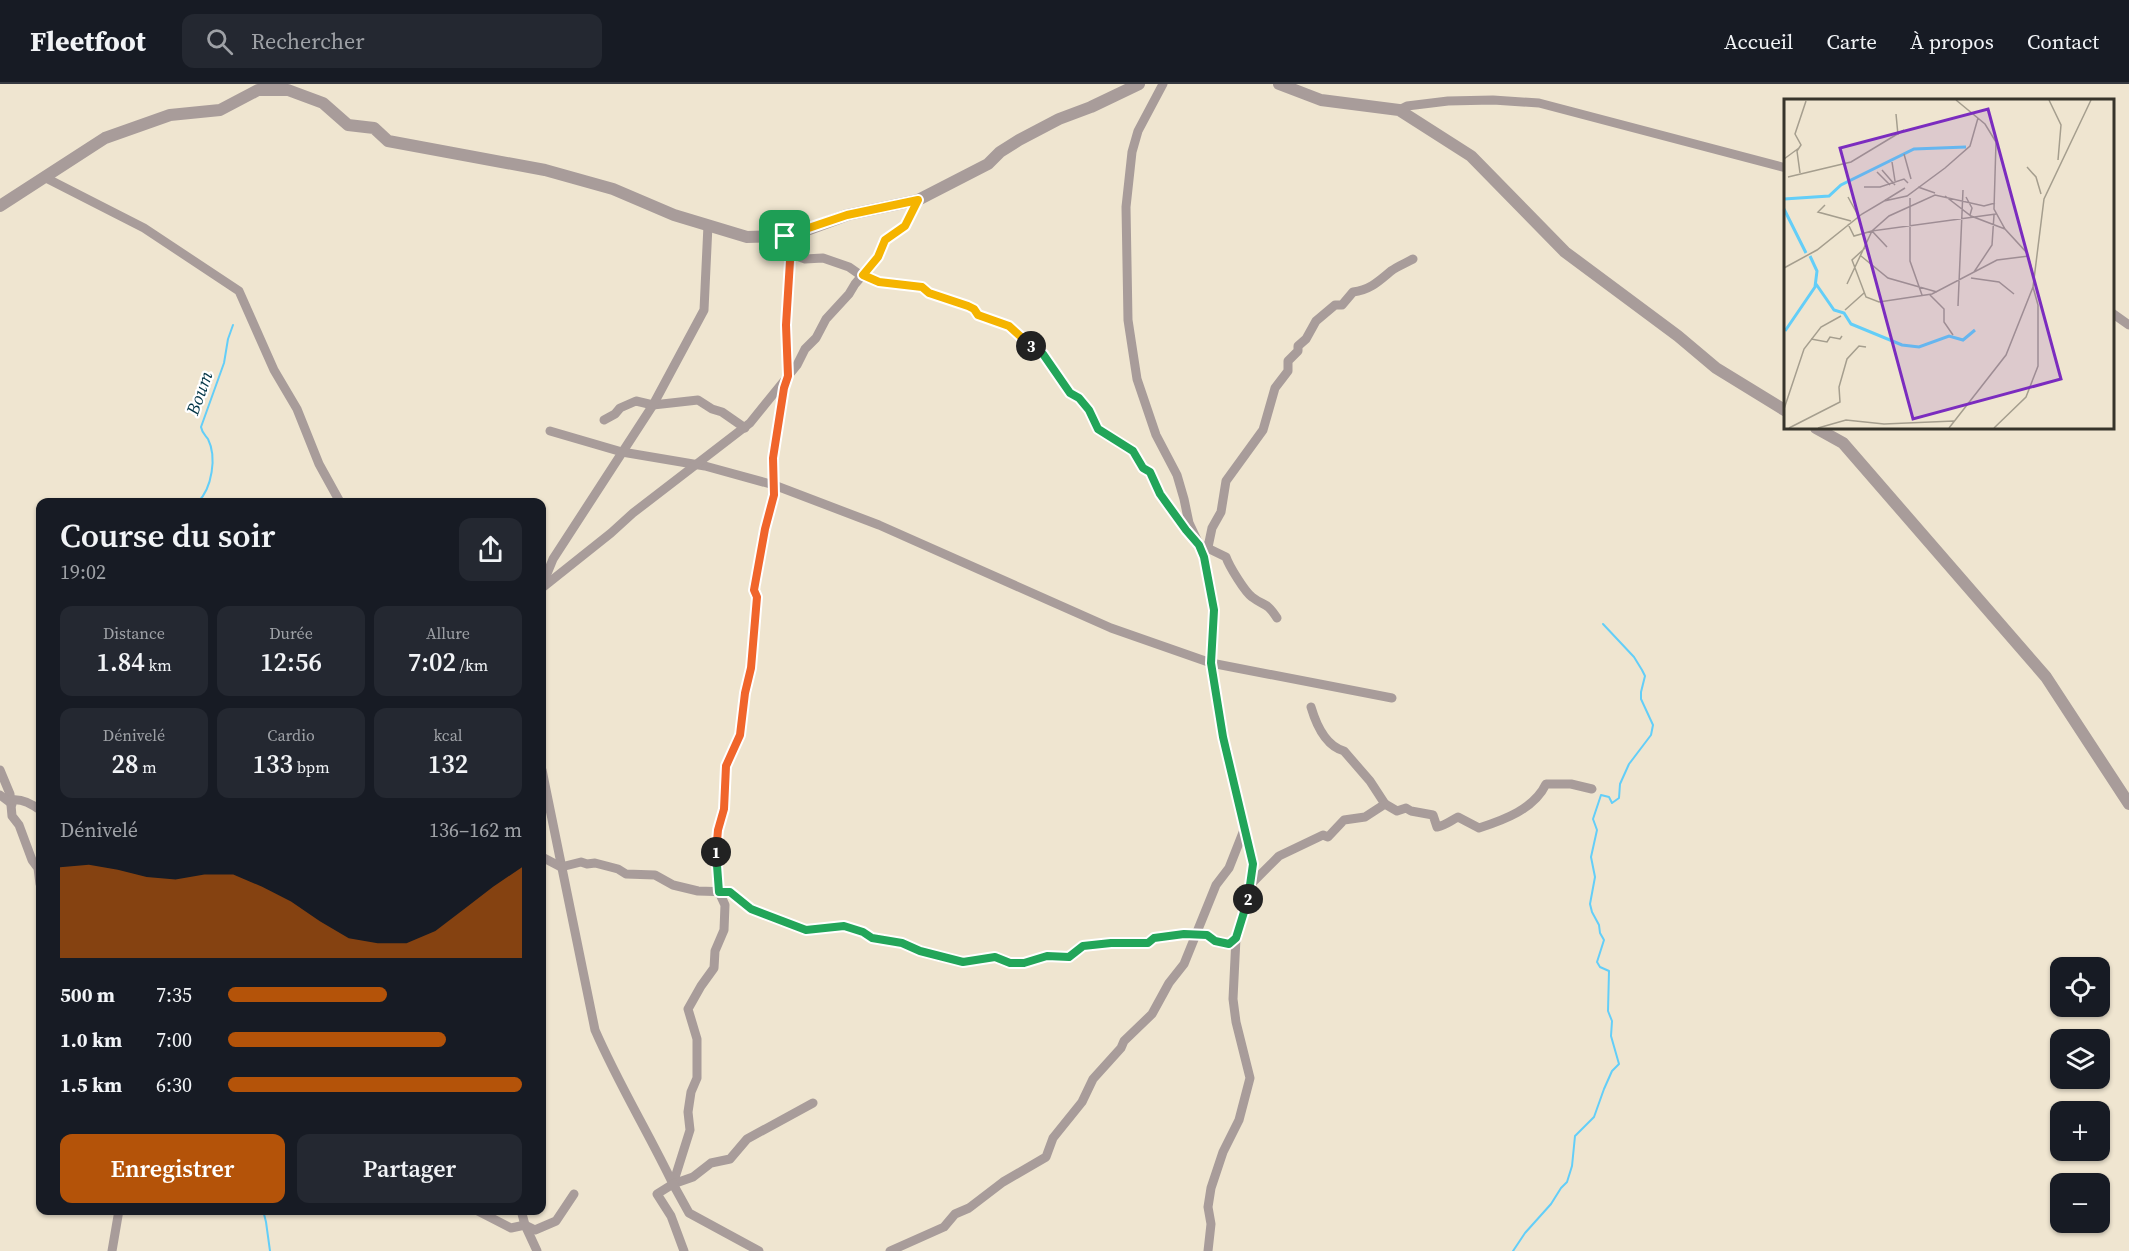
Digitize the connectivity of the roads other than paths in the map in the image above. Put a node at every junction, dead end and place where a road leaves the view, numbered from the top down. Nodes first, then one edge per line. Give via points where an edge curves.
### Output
1 (1139, 84) edge
2 (1163, 84) edge
3 (1279, 84) edge
4 (1399, 110) junction
5 (1784, 168) edge
6 (46, 178) junction
7 (918, 200) junction
8 (0, 206) edge
9 (708, 225) junction
10 (785, 236) junction
11 (791, 254) junction
12 (1413, 259) dead end
13 (863, 275) junction
14 (2114, 314) edge
15 (2129, 325) edge
16 (788, 376) junction
17 (653, 405) junction
18 (1784, 410) edge
19 (604, 420) dead end
20 (745, 428) junction
21 (1817, 429) edge
22 (550, 431) dead end
23 (622, 452) junction
24 (697, 464) junction
25 (774, 485) junction
26 (338, 498) edge
27 (1204, 546) junction
28 (546, 576) edge
29 (546, 584) edge
30 (1277, 618) dead end
31 (1211, 663) junction
32 (1392, 698) dead end
33 (1311, 707) dead end
34 (0, 770) edge
35 (1592, 789) dead end
36 (546, 790) edge
37 (0, 795) edge
38 (12, 802) junction
39 (1385, 804) junction
40 (2129, 804) edge
41 (36, 806) edge
42 (1245, 827) junction
43 (546, 859) edge
44 (36, 865) edge
45 (561, 867) junction
46 (1251, 884) junction
47 (719, 892) junction
48 (1195, 935) junction
49 (1236, 938) junction
50 (813, 1103) dead end
51 (673, 1184) junction
52 (574, 1194) dead end
53 (118, 1215) edge
54 (486, 1215) edge
55 (522, 1215) edge
56 (525, 1225) junction
57 (112, 1251) edge
58 (536, 1251) edge
59 (684, 1251) edge
60 (759, 1251) edge
61 (890, 1251) edge
62 (1208, 1251) edge

1 - 7 street via 1049,124 988,164
2 - 27 street via 1138,131 1132,152 1126,207 1128,320 1137,379 1156,435 1177,476 1189,523
3 - 4 street via 1321,100
4 - 5 street via 1448,101 1539,103
4 - 18 street via 1471,156 1565,252 1716,368
6 - 8 street
6 - 9 street via 105,138 170,115 220,110 258,90 288,90 323,103 348,125 374,128 388,141 544,170 613,189
6 - 26 street via 144,228 239,291
7 - 10 street via 847,215
7 - 13 street via 905,226 885,240 878,257
9 - 10 street via 747,237
9 - 17 street via 704,310
10 - 11 street
11 - 13 street via 806,259 823,258
11 - 16 street via 786,325
12 - 27 street via 1364,291 1353,292 1342,305 1335,305 1298,346 1288,361 1288,371 1275,388 1263,430 1226,481 1221,512
13 - 16 street via 826,319
13 - 27 street via 879,282 922,287 1009,326 1043,354 1070,393 1089,410 1098,429 1133,451 1186,530
14 - 15 street
16 - 20 street
16 - 25 street via 773,458
17 - 19 street via 636,401
17 - 20 street via 698,400
17 - 23 street
20 - 24 street
21 - 40 street via 1843,443 2046,677
22 - 23 street
23 - 24 street
23 - 28 street via 552,559
24 - 25 street
24 - 29 street
25 - 31 street via 889,529 1111,628
25 - 47 street via 754,590 755,632 740,735 726,766 724,809 716,850
27 - 30 street via 1226,557 1247,594 1269,606
27 - 31 street via 1214,610
31 - 32 street
31 - 42 street via 1223,737
33 - 39 street via 1327,739 1344,751
34 - 38 street
35 - 39 street via 1546,784 1540,795 1522,809 1479,828 1458,817 1437,827 1433,815 1406,808 1397,811
36 - 45 street
37 - 38 street
38 - 41 street via 17,798
38 - 44 street via 12,816
39 - 46 street via 1365,817 1344,820 1328,837 1323,835 1279,856
42 - 46 street via 1253,864
42 - 48 street
43 - 45 street
45 - 47 street via 595,863 626,874 655,875 673,885 698,891
45 - 51 street via 596,1030
46 - 49 street
47 - 48 street via 730,892 751,909 806,930 844,926 872,938 963,962 995,957 1024,963 1047,956 1069,957 1083,946 1148,943 1154,938
47 - 51 street via 725,905 724,930 715,951 714,968 688,1009 697,1039 697,1078 688,1112 690,1130
48 - 49 street via 1207,935 1221,944
48 - 61 street via 1190,954 1152,1014 1093,1078 1082,1102 1053,1138 1046,1157 955,1214 944,1227
49 - 62 street via 1233,999 1250,1078 1239,1120 1211,1188
50 - 51 street via 747,1140 730,1159 711,1163 693,1177
51 - 59 street via 657,1194 671,1216
51 - 60 street via 689,1213
52 - 56 street via 556,1221 535,1230
53 - 57 street
54 - 56 street via 511,1228
55 - 56 street
56 - 58 street

